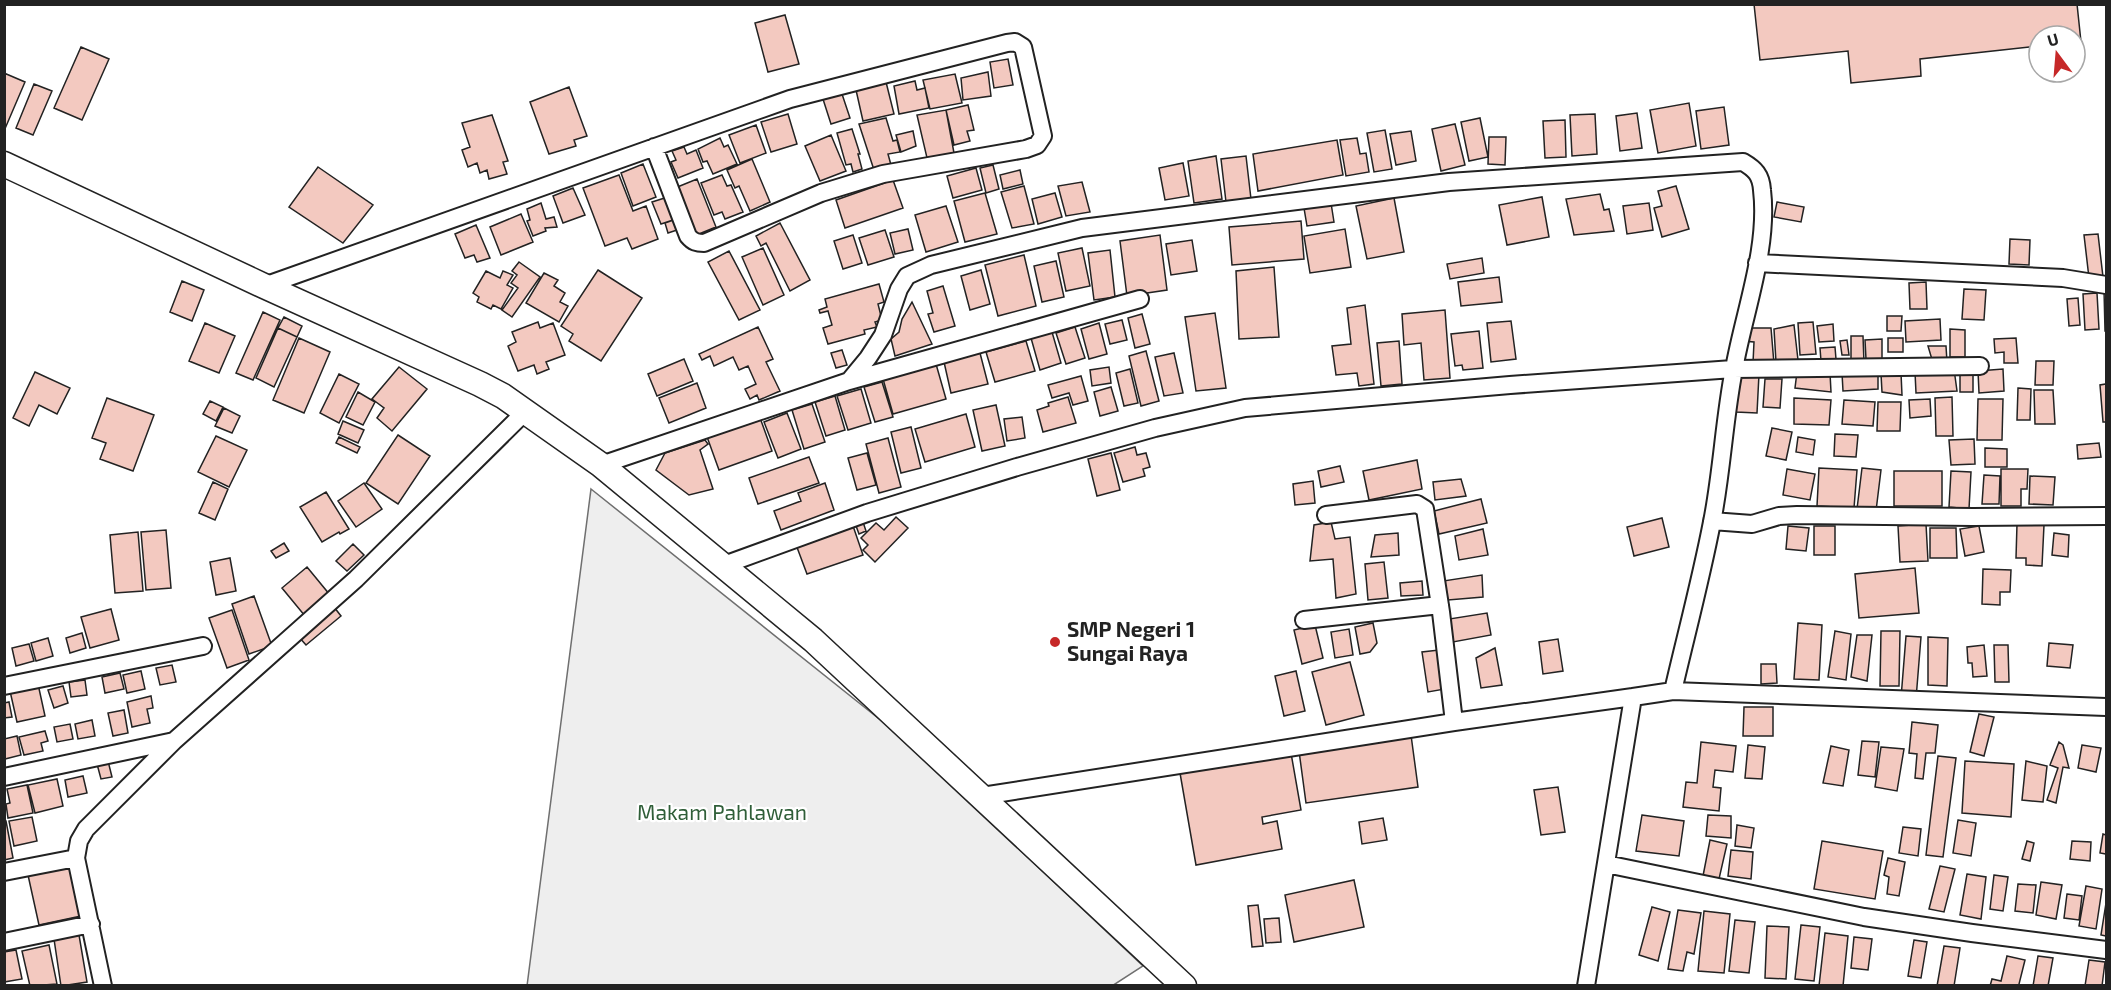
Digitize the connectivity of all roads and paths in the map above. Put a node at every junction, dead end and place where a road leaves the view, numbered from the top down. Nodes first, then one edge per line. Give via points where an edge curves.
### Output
1 (654, 147) junction
2 (4, 164) edge
3 (1757, 263) junction
4 (2106, 285) edge
5 (264, 286) junction
6 (1140, 298) dead end
7 (1980, 366) dead end
8 (1734, 369) junction
9 (849, 381) junction
10 (525, 412) junction
11 (602, 465) junction
12 (1326, 515) dead end
13 (2106, 516) edge
14 (1712, 521) junction
15 (724, 565) junction
16 (1440, 605) junction
17 (1304, 620) dead end
18 (203, 646) dead end
19 (4, 686) edge
20 (1673, 691) junction
21 (1633, 697) junction
22 (2106, 707) edge
23 (1454, 722) junction
24 (174, 741) junction
25 (4, 777) edge
26 (982, 796) junction
27 (76, 858) junction
28 (1606, 864) junction
29 (4, 872) edge
30 (91, 924) junction
31 (4, 942) edge
32 (2106, 950) edge
33 (104, 986) edge
34 (1184, 986) edge
35 (1586, 986) edge

1 - 1 street via 790,99 1015,42 1023,47 1043,136 1026,149 883,174 821,193 704,243 688,236
1 - 5 street
2 - 5 main road
3 - 4 street via 2063,278
3 - 8 street
3 - 9 street via 1762,191 1756,170 1743,162 1449,182 1083,228 931,265 908,276 899,289 883,335
5 - 10 main road via 480,384
6 - 9 street
7 - 8 street
8 - 14 street
8 - 15 street via 1245,408 1155,428 1017,467 867,513
9 - 11 street
10 - 11 main road
10 - 24 street via 356,579
11 - 15 main road
12 - 16 street via 1422,506
13 - 14 street via 1797,515 1752,524
14 - 20 street
15 - 26 main road via 813,640
16 - 17 street
16 - 23 street
18 - 19 street
20 - 21 street
20 - 22 street
21 - 23 street
21 - 28 street
23 - 26 street
24 - 25 street
24 - 27 street via 86,830
26 - 34 main road
27 - 29 street
27 - 30 street
28 - 32 street via 1864,917
28 - 35 street
30 - 31 street
30 - 33 street

